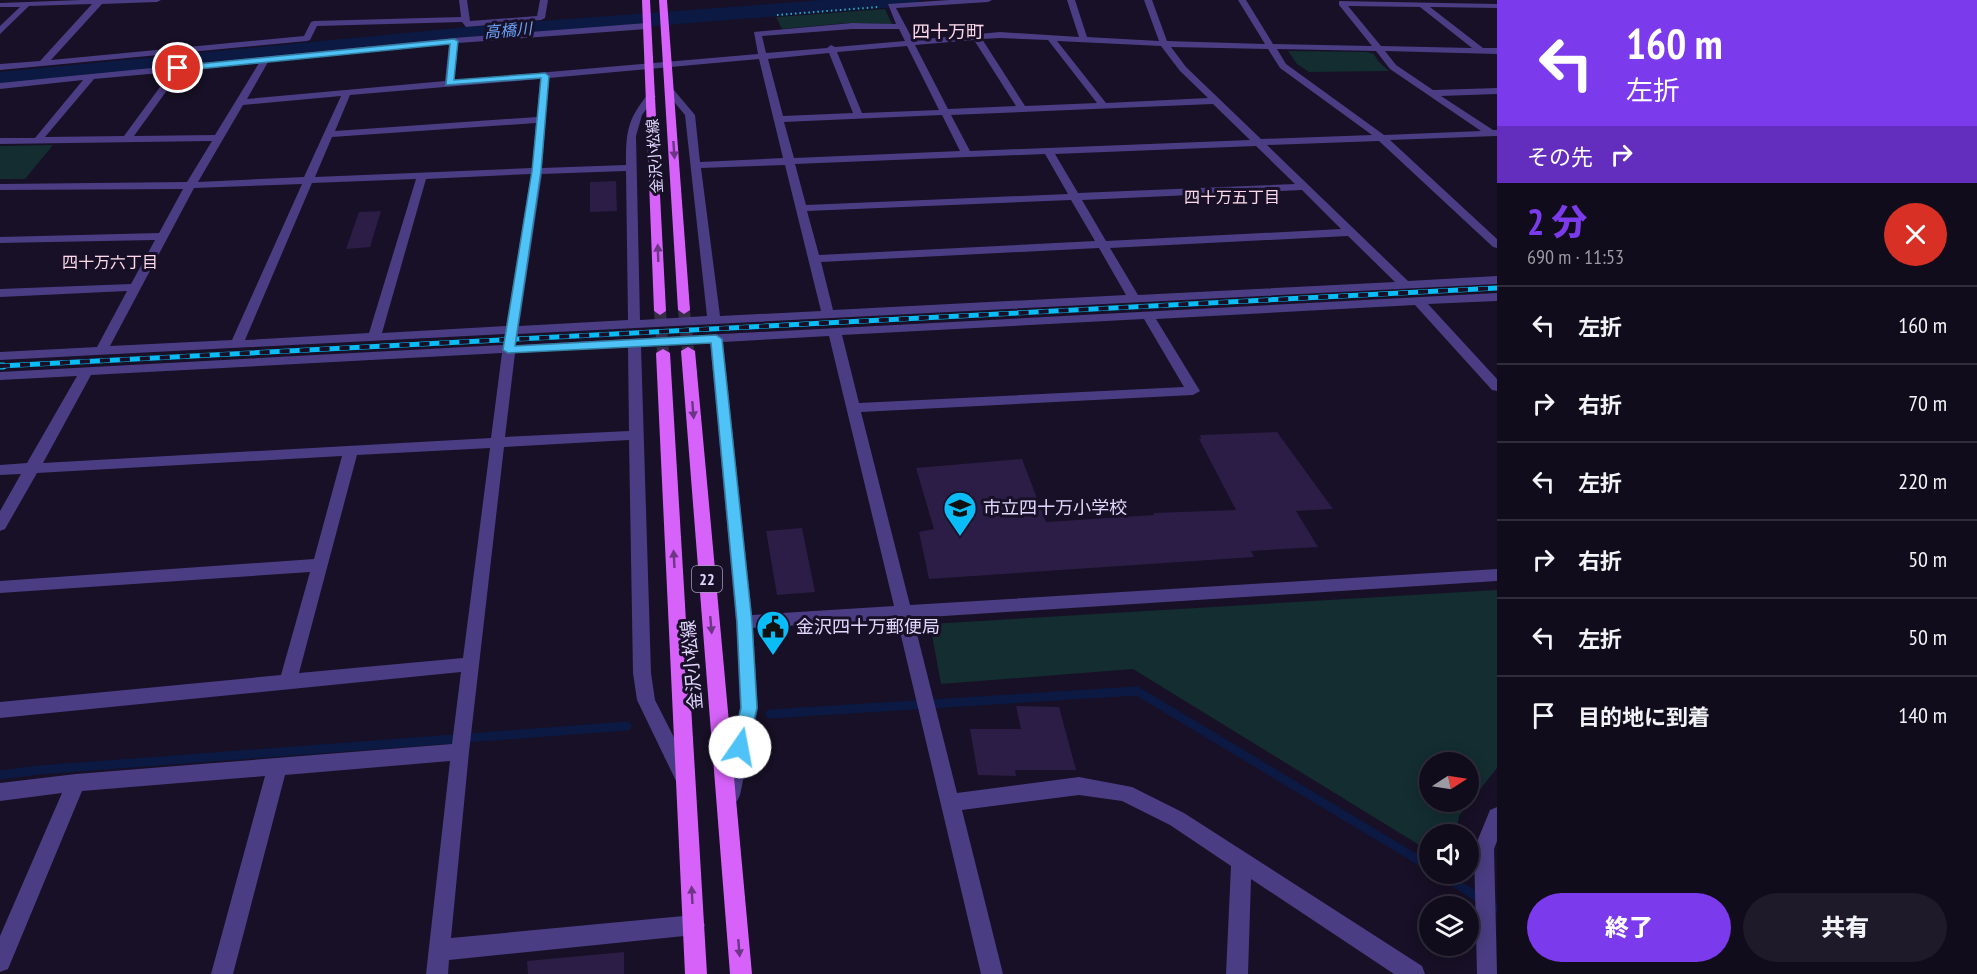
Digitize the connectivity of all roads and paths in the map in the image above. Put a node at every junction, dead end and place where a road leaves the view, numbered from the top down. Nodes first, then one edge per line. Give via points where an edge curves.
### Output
1 (157, 0) edge
2 (463, 0) edge
3 (544, 0) edge
4 (645, 0) edge
5 (663, 0) edge
6 (987, 0) edge
7 (1071, 0) edge
8 (1148, 0) edge
9 (1242, 0) edge
10 (100, 1) edge
11 (27, 4) junction
12 (1421, 4) junction
13 (0, 5) edge
14 (891, 6) junction
15 (1497, 6) edge
16 (777, 15) dead end
17 (466, 19) junction
18 (647, 22) junction
19 (901, 27) junction
20 (0, 31) edge
21 (976, 36) junction
22 (1051, 39) junction
23 (1084, 40) junction
24 (454, 41) junction
25 (909, 41) junction
26 (1164, 45) junction
27 (1271, 47) junction
28 (831, 48) junction
29 (1377, 49) junction
30 (1480, 50) junction
31 (1497, 51) edge
32 (764, 55) junction
33 (265, 60) junction
34 (43, 63) junction
35 (668, 64) junction
36 (649, 65) junction
37 (0, 67) edge
38 (178, 68) junction
39 (545, 76) junction
40 (91, 77) junction
41 (449, 83) junction
42 (0, 86) edge
43 (670, 91) junction
44 (1497, 91) edge
45 (347, 92) junction
46 (1433, 93) junction
47 (651, 96) junction
48 (1215, 101) junction
49 (241, 102) junction
50 (1104, 106) junction
51 (1022, 109) junction
52 (944, 112) junction
53 (859, 116) junction
54 (781, 119) junction
55 (541, 120) junction
56 (329, 134) junction
57 (1495, 134) edge
58 (1381, 137) junction
59 (219, 138) junction
60 (126, 140) junction
61 (0, 141) edge
62 (37, 141) junction
63 (1258, 142) junction
64 (1049, 152) junction
65 (967, 155) junction
66 (791, 161) junction
67 (695, 165) junction
68 (631, 168) junction
69 (537, 171) junction
70 (422, 176) junction
71 (307, 181) junction
72 (190, 186) junction
73 (0, 187) edge
74 (1304, 187) junction
75 (1075, 197) junction
76 (802, 208) junction
77 (1350, 232) junction
78 (163, 236) junction
79 (0, 240) edge
80 (1103, 245) junction
81 (1497, 245) edge
82 (815, 259) junction
83 (1497, 280) edge
84 (1405, 285) junction
85 (135, 287) junction
86 (0, 293) edge
87 (1497, 297) edge
88 (1134, 298) junction
89 (1418, 302) junction
90 (684, 310) tunnel mouth
91 (660, 311) tunnel mouth
92 (828, 314) junction
93 (1148, 315) junction
94 (714, 319) junction
95 (634, 323) junction
96 (511, 329) junction
97 (835, 333) junction
98 (375, 336) junction
99 (716, 339) junction
100 (634, 343) junction
101 (237, 344) junction
102 (508, 350) junction
103 (101, 351) junction
104 (687, 351) tunnel mouth
105 (663, 353) tunnel mouth
106 (0, 356) edge
107 (87, 371) junction
108 (0, 376) edge
109 (1497, 387) edge
110 (853, 408) junction
111 (636, 435) junction
112 (498, 444) junction
113 (351, 451) junction
114 (32, 468) junction
115 (0, 470) edge
116 (0, 525) edge
117 (320, 565) junction
118 (1497, 575) edge
119 (0, 587) edge
120 (902, 612) junction
121 (744, 622) junction
122 (471, 664) junction
123 (288, 683) junction
124 (0, 710) edge
125 (462, 742) junction
126 (277, 768) junction
127 (76, 783) junction
128 (687, 785) junction
129 (0, 792) edge
130 (950, 803) junction
131 (727, 806) junction
132 (1497, 816) edge
133 (1241, 860) junction
134 (694, 925) junction
135 (441, 950) junction
136 (0, 961) edge
137 (222, 974) edge
138 (437, 974) edge
139 (696, 974) edge
140 (741, 974) edge
141 (992, 974) edge
142 (1237, 974) edge
143 (1414, 974) edge
144 (1488, 974) edge

1 - 10 street
2 - 17 street
3 - 17 street via 541,18 466,24
4 - 18 main road, 金沢小松線
5 - 35 main road, 金沢小松線
6 - 14 street
7 - 23 street
8 - 26 street
9 - 27 street
10 - 11 street
10 - 34 street
11 - 13 street
11 - 20 street
12 - 15 street
12 - 29 street via 1342,3
12 - 30 street
14 - 16 path
14 - 19 street
17 - 34 street via 314,24 307,39
18 - 24 street
18 - 36 main road, 金沢小松線
19 - 25 street
19 - 32 street via 852,26 757,34
21 - 22 street
21 - 25 street
21 - 51 street
22 - 23 street
22 - 50 street
23 - 26 street
24 - 33 street
24 - 41 street
25 - 28 street
25 - 52 street
26 - 27 street
26 - 48 street
27 - 29 street
27 - 58 street via 1283,66
28 - 32 street
28 - 53 street
29 - 30 street
29 - 46 street via 1393,67
30 - 31 street
32 - 35 street
32 - 54 street
33 - 38 street
33 - 49 street
34 - 37 street
35 - 36 street
35 - 43 main road, 金沢小松線
36 - 39 street
36 - 47 main road, 金沢小松線
38 - 40 street
38 - 60 street
39 - 41 street
39 - 55 street
40 - 42 street
40 - 62 street
41 - 45 street
43 - 67 street via 690,115
43 -> 90 main road, 金沢小松線
44 - 46 street
45 - 49 street
45 - 56 street
46 - 57 street
47 - 68 street via 631,125
91 -> 47 main road, 金沢小松線
48 - 50 street
48 - 63 street
49 - 59 street
50 - 51 street
51 - 52 street
52 - 53 street
52 - 65 street
53 - 54 street
54 - 66 street
55 - 56 street
55 - 69 street
56 - 71 street
57 - 58 street
58 - 63 street
58 - 81 street
59 - 60 street
59 - 72 street
60 - 62 street
61 - 62 street
63 - 64 street
63 - 74 street
64 - 65 street
64 - 75 street
65 - 66 street
66 - 67 street
66 - 76 street
67 - 94 street
68 - 69 street
68 - 95 street
69 - 70 street
69 - 96 street
70 - 71 street
70 - 98 street
71 - 72 street
71 - 101 street
72 - 73 street
72 - 78 street
74 - 75 street
74 - 77 street
75 - 76 street
75 - 80 street
76 - 82 street
77 - 80 street
77 - 84 street
78 - 79 street
78 - 85 street
80 - 82 street
80 - 88 street
82 - 92 street
83 - 84 street
84 - 88 street
85 - 86 street
85 - 103 street
87 - 89 street
88 - 92 street
89 - 93 street
89 - 109 street
92 - 94 street
93 - 97 street
93 - 110 street via 1193,391
94 - 95 street
95 - 96 street
96 - 98 street
96 - 102 street
97 - 99 street
97 - 110 street
98 - 101 street
99 - 100 street
99 - 121 street
100 - 102 street
100 - 111 street
101 - 103 street
102 - 107 street
102 - 112 street
103 - 106 street
104 -> 131 main road, 金沢小松線 / 22
128 -> 105 main road, 金沢小松線 / 22
107 - 108 street
107 - 114 street
110 - 120 street
111 - 112 street
111 - 128 street via 642,673 646,700
112 - 113 street
112 - 122 street
113 - 114 street
113 - 117 street
114 - 115 street
114 - 116 street
117 - 119 street
117 - 123 street
118 - 120 street
120 - 121 street
120 - 130 street
121 - 131 street via 749,708
122 - 123 street
122 - 125 street
123 - 124 street
125 - 126 street
125 - 135 street
126 - 127 street
126 - 137 street
127 - 129 street
127 - 136 street
134 -> 128 main road, 金沢小松線 / 22
130 - 133 street via 1079,786 1125,793 1177,819
130 - 141 street
131 -> 140 main road, 金沢小松線 / 22
132 - 144 street via 1484,849
133 - 142 street
133 - 143 street
134 - 135 street
134 - 139 main road, 金沢小松線 / 22
135 - 138 street

